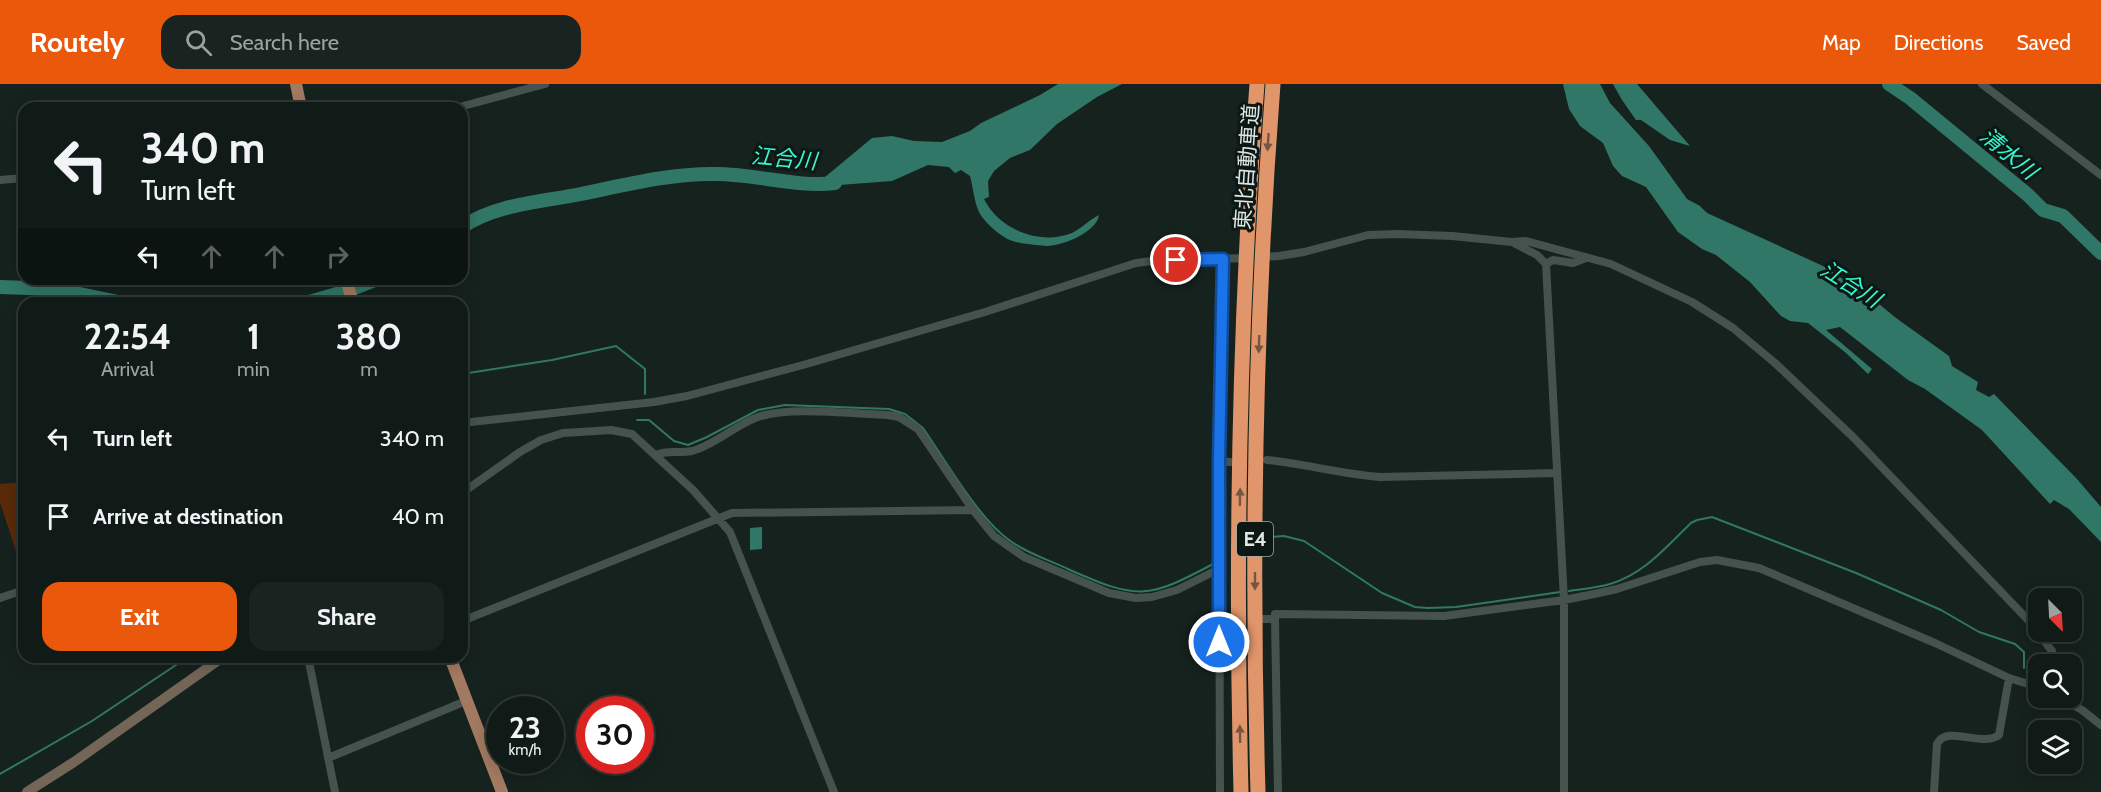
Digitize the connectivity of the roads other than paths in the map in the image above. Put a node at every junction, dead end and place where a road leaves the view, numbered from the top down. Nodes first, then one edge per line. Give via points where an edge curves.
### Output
1 (296, 84) edge
2 (545, 84) edge
3 (1257, 84) edge
4 (1273, 84) edge
5 (1982, 84) edge
6 (300, 102) edge
7 (468, 105) edge
8 (2101, 175) edge
9 (18, 178) edge
10 (0, 180) edge
11 (1512, 242) junction
12 (1587, 258) junction
13 (1223, 259) junction
14 (1546, 264) junction
15 (468, 422) edge
16 (655, 455) junction
17 (1267, 460) dead end
18 (1219, 461) junction
19 (1230, 462) dead end
20 (1557, 473) junction
21 (468, 489) edge
22 (973, 510) junction
23 (718, 517) junction
24 (1219, 569) junction
25 (18, 592) edge
26 (0, 598) edge
27 (1564, 600) junction
28 (468, 619) edge
29 (1263, 619) dead end
30 (1275, 619) junction
31 (2052, 654) edge
32 (214, 663) edge
33 (309, 663) edge
34 (452, 663) edge
35 (2009, 678) junction
36 (2028, 684) edge
37 (466, 701) junction
38 (2078, 708) edge
39 (2101, 725) edge
40 (328, 758) junction
41 (27, 792) edge
42 (335, 792) edge
43 (502, 792) edge
44 (834, 792) edge
45 (1220, 792) edge
46 (1241, 792) edge
47 (1258, 792) edge
48 (1278, 792) edge
49 (1564, 792) edge
50 (1934, 792) edge

1 - 6 main road
2 - 7 street
46 -> 3 highway, 東北自動車道 / E4 via 1239,569 1245,285
4 -> 47 highway, 東北自動車道 / E4 via 1266,176 1255,568
5 - 8 street
9 - 10 street
11 - 12 street via 1526,241
11 - 13 street via 1452,236 1368,235 1279,256
11 - 14 street
12 - 14 street
12 - 31 street via 1611,264 1692,302 1775,363 1854,438 2029,621
13 - 15 street via 1136,263 985,312 687,396
13 - 18 street
14 - 20 street
16 - 21 street via 632,434 624,432 563,434 520,452
16 - 22 street via 671,450 690,452 771,413 888,415 918,429
16 - 23 street
17 - 20 street via 1380,477
18 - 19 street
18 - 24 street
20 - 27 street
22 - 23 street via 741,512
22 - 24 street via 994,536 1024,557 1123,597 1164,594
23 - 28 street
23 - 44 street via 730,532
24 - 45 street via 1223,621
25 - 26 street
27 - 30 street via 1444,616 1275,614
27 - 35 street via 1617,589 1710,560 1738,563 1770,572
27 - 49 street
29 - 30 street
30 - 48 street
32 - 41 street
33 - 40 street
34 - 37 main road
35 - 36 street
35 - 50 street via 1999,735 1989,739 1947,736 1939,740
37 - 40 street
37 - 43 main road
38 - 39 street
40 - 42 street

